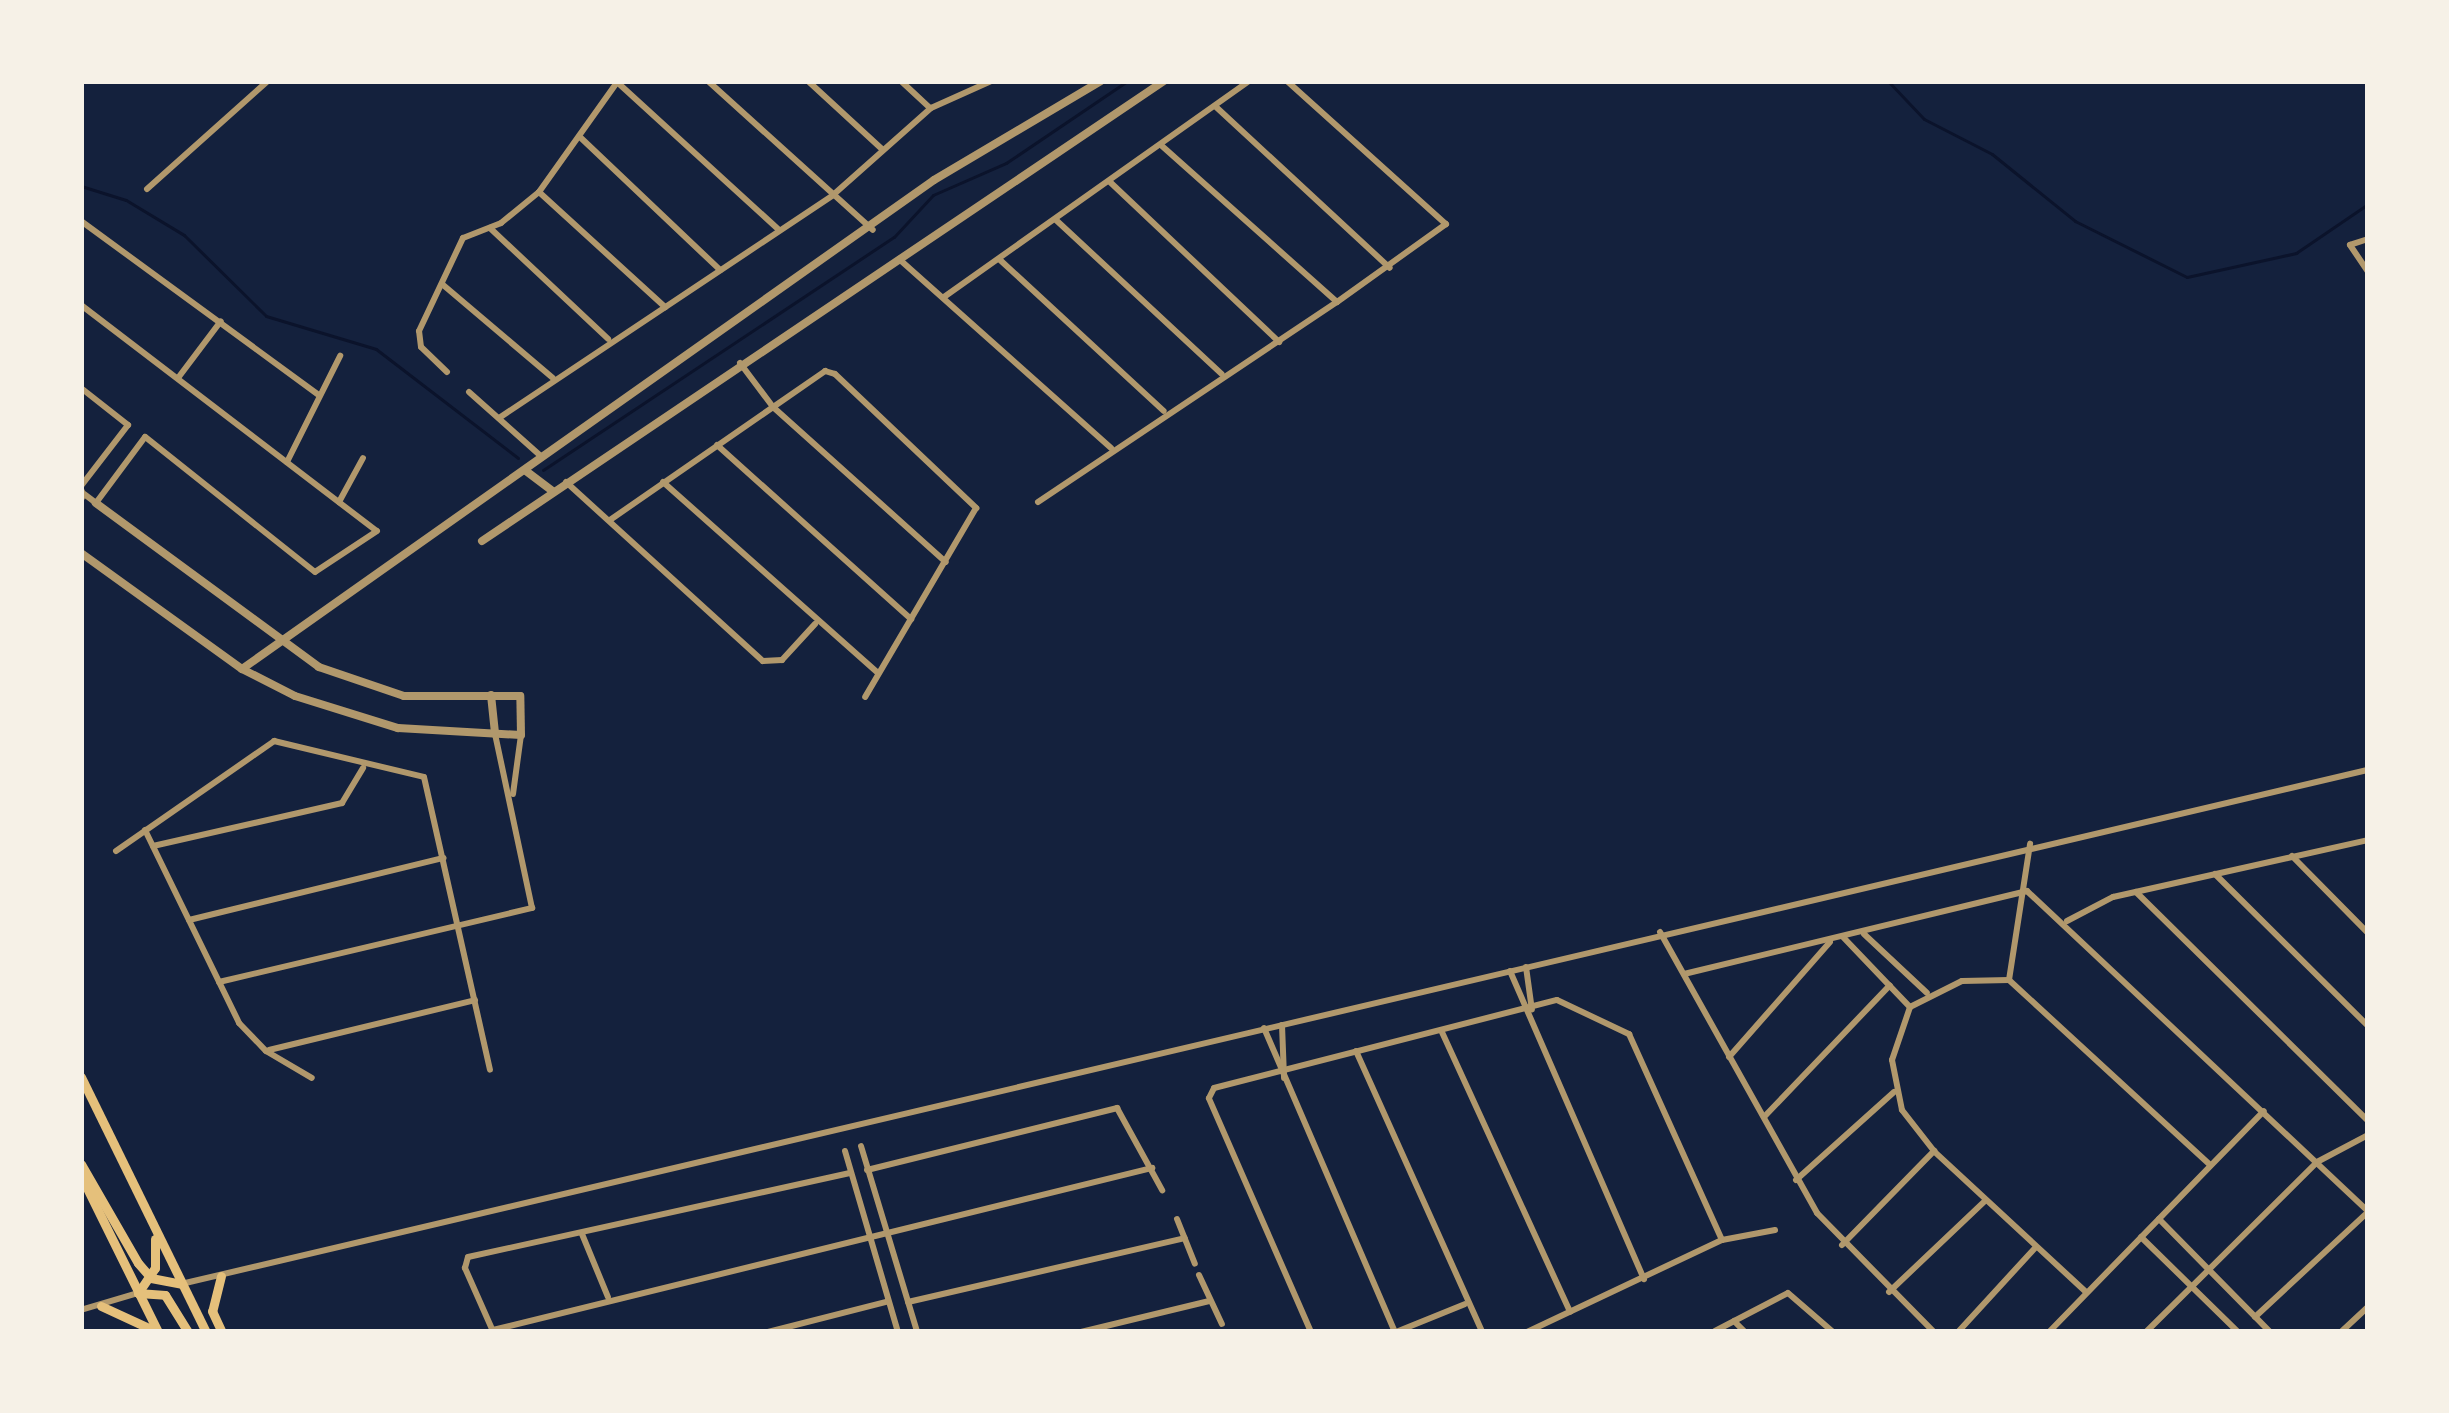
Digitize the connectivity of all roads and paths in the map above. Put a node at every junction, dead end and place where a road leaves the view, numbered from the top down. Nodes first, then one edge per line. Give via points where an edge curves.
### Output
1 (268, 81) edge
2 (618, 81) edge
3 (708, 81) edge
4 (808, 81) edge
5 (901, 81) edge
6 (991, 81) edge
7 (1101, 81) edge
8 (1164, 81) edge
9 (1249, 81) edge
10 (1287, 81) edge
11 (1214, 106) junction
12 (931, 108) junction
13 (581, 138) junction
14 (1162, 146) junction
15 (882, 149) junction
16 (1110, 182) junction
17 (147, 189) dead end
18 (539, 192) junction
19 (833, 195) junction
20 (1056, 220) junction
21 (81, 221) edge
22 (490, 228) junction
23 (779, 230) junction
24 (873, 230) junction
25 (2368, 239) edge
26 (899, 259) junction
27 (1000, 259) junction
28 (1390, 268) junction
29 (720, 270) junction
30 (2368, 272) edge
31 (442, 284) junction
32 (944, 296) junction
33 (1337, 302) junction
34 (81, 304) edge
35 (665, 307) junction
36 (221, 321) junction
37 (608, 339) junction
38 (1279, 342) junction
39 (340, 356) dead end
40 (740, 363) junction
41 (447, 372) dead end
42 (1222, 374) junction
43 (178, 378) junction
44 (553, 378) junction
45 (81, 388) edge
46 (469, 392) dead end
47 (319, 395) junction
48 (773, 406) junction
49 (1166, 412) junction
50 (500, 418) junction
51 (128, 424) junction
52 (145, 437) junction
53 (716, 445) junction
54 (1111, 448) junction
55 (543, 457) junction
56 (363, 458) dead end
57 (287, 462) junction
58 (526, 471) junction
59 (566, 482) junction
60 (663, 482) junction
61 (553, 490) junction
62 (82, 492) edge
63 (339, 502) junction
64 (1038, 502) dead end
65 (96, 503) junction
66 (610, 520) junction
67 (482, 541) dead end
68 (81, 553) edge
69 (946, 562) junction
70 (911, 619) junction
71 (815, 624) junction
72 (281, 645) junction
73 (242, 669) junction
74 (878, 672) junction
75 (490, 695) junction
76 (866, 698) dead end
77 (495, 734) junction
78 (520, 736) junction
79 (362, 768) junction
80 (2368, 770) edge
81 (513, 794) junction
82 (145, 830) junction
83 (2367, 841) edge
84 (2030, 844) junction
85 (152, 845) junction
86 (116, 850) dead end
87 (2292, 856) junction
88 (444, 858) junction
89 (2216, 874) junction
90 (2027, 891) junction
91 (2136, 892) junction
92 (189, 920) junction
93 (2067, 921) junction
94 (459, 925) junction
95 (1660, 932) junction
96 (1863, 932) junction
97 (2368, 932) edge
98 (1843, 937) junction
99 (1833, 940) junction
100 (1526, 967) junction
101 (1510, 970) junction
102 (1684, 974) junction
103 (2009, 980) junction
104 (219, 982) junction
105 (1890, 985) junction
106 (1927, 993) junction
107 (475, 1000) junction
108 (1910, 1007) junction
109 (1533, 1008) junction
110 (1527, 1015) junction
111 (1282, 1024) junction
112 (2368, 1026) edge
113 (1264, 1028) junction
114 (1441, 1030) junction
115 (266, 1051) junction
116 (1356, 1051) junction
117 (1729, 1057) junction
118 (1287, 1067) junction
119 (1276, 1069) junction
120 (490, 1070) dead end
121 (81, 1077) edge
122 (312, 1078) dead end
123 (1284, 1078) junction
124 (1894, 1092) junction
125 (2264, 1111) junction
126 (1763, 1117) junction
127 (2368, 1121) edge
128 (2368, 1136) edge
129 (861, 1146) dead end
130 (845, 1151) dead end
131 (1934, 1151) junction
132 (2318, 1162) junction
133 (81, 1164) edge
134 (2210, 1165) junction
135 (1152, 1168) junction
136 (867, 1170) junction
137 (850, 1173) junction
138 (81, 1176) edge
139 (1796, 1180) junction
140 (1162, 1190) dead end
141 (1985, 1201) junction
142 (2368, 1212) edge
143 (1177, 1219) dead end
144 (2159, 1219) junction
145 (152, 1226) junction
146 (886, 1229) junction
147 (1774, 1229) dead end
148 (582, 1234) junction
149 (868, 1234) junction
150 (2141, 1237) junction
151 (1185, 1238) junction
152 (155, 1239) junction
153 (1722, 1240) junction
154 (1842, 1244) junction
155 (2035, 1248) junction
156 (131, 1249) junction
157 (1195, 1264) dead end
158 (2206, 1268) junction
159 (1198, 1275) dead end
160 (221, 1276) junction
161 (152, 1278) junction
162 (1645, 1279) junction
163 (181, 1284) junction
164 (2190, 1286) junction
165 (1889, 1292) junction
166 (2086, 1292) junction
167 (138, 1293) junction
168 (609, 1299) junction
169 (1209, 1301) junction
170 (888, 1302) junction
171 (908, 1302) junction
172 (1465, 1303) junction
173 (101, 1306) junction
174 (2368, 1307) edge
175 (81, 1310) edge
176 (1570, 1312) junction
177 (2254, 1317) junction
178 (1734, 1321) junction
179 (1222, 1324) dead end
180 (493, 1331) edge
181 (157, 1332) edge
182 (188, 1332) edge
183 (206, 1332) edge
184 (222, 1332) edge
185 (768, 1332) edge
186 (898, 1332) edge
187 (917, 1332) edge
188 (1081, 1332) edge
189 (1311, 1332) edge
190 (1395, 1332) edge
191 (1482, 1332) edge
192 (1527, 1332) edge
193 (1715, 1332) edge
194 (1745, 1332) edge
195 (1833, 1332) edge
196 (1934, 1332) edge
197 (1958, 1332) edge
198 (2049, 1332) edge
199 (2146, 1332) edge
200 (2238, 1332) edge
201 (2270, 1332) edge
202 (2341, 1332) edge

1 - 17 street
2 - 13 street
2 - 23 street
3 - 19 street
4 - 15 street
5 - 12 street
6 - 12 street
7 - 24 street via 934,180
8 - 26 street
9 - 11 street
10 - 28 street via 1446,224
11 - 14 street
11 - 28 street
12 - 15 street
13 - 18 street
13 - 29 street
14 - 16 street
14 - 33 street
15 - 19 street
16 - 20 street
16 - 38 street
18 - 22 street
18 - 35 street
19 - 23 street
19 - 24 street
20 - 27 street
20 - 42 street
21 - 36 street
22 - 31 street via 463,238
22 - 37 street
23 - 29 street
24 - 55 street
25 - 30 street via 2350,245
26 - 32 street
26 - 40 street
27 - 32 street
27 - 49 street
28 - 33 street
29 - 35 street
31 - 41 street via 418,339
31 - 44 street
32 - 54 street
33 - 38 street
34 - 43 street
35 - 37 street
36 - 43 street
36 - 47 street
37 - 44 street
38 - 42 street
39 - 47 street
40 - 48 street
40 - 59 street
42 - 49 street
43 - 57 street
44 - 50 street
45 - 51 street
46 - 50 street
47 - 57 street
48 - 53 street
48 - 69 street
48 - 69 street via 825,371 973,500 975,514
49 - 54 street
50 - 55 street
51 - 52 street
51 - 62 street
52 - 63 street via 315,572 377,531
52 - 65 street
53 - 60 street
53 - 70 street
54 - 64 street
55 - 58 street
56 - 63 street
57 - 63 street
58 - 61 street
58 - 72 street
59 - 61 street
59 - 66 street
60 - 66 street
60 - 71 street
61 - 67 street
62 - 65 street
65 - 72 street
66 - 71 street via 764,661 782,659
68 - 73 street
69 - 70 street
70 - 74 street
71 - 74 street
72 - 73 street
72 - 75 street via 404,696
73 - 77 street via 312,702 398,728
74 - 76 street
75 - 77 street
75 - 78 street via 520,696
77 - 78 street
77 - 81 street via 500,776
78 - 81 street
79 - 82 street via 274,741
79 - 85 street via 342,802
79 - 88 street via 424,777
80 - 84 street
81 - 94 street via 532,908
82 - 85 street
82 - 86 street
83 - 87 street
84 - 90 street
84 - 95 street
85 - 92 street
87 - 89 street
87 - 97 street
88 - 92 street
88 - 94 street
89 - 91 street
89 - 112 street
90 - 93 street
90 - 96 street
90 - 103 street
91 - 93 street via 2090,904
91 - 127 street
92 - 104 street
93 - 125 street
94 - 104 street
94 - 107 street
95 - 100 street
95 - 102 street
96 - 98 street
96 - 106 street
98 - 99 street
98 - 105 street
99 - 102 street
99 - 117 street
100 - 101 street
100 - 109 street
101 - 110 street
101 - 111 street
102 - 117 street
103 - 106 street via 1962,981
103 - 134 street
104 - 115 street via 239,1023
105 - 108 street
105 - 126 street
106 - 108 street
107 - 115 street
107 - 120 street
108 - 124 street via 1892,1060
109 - 110 street
109 - 153 street via 1557,1000 1629,1034
110 - 114 street
110 - 162 street
111 - 113 street
111 - 118 street
113 - 119 street
113 - 160 street
114 - 116 street
114 - 176 street
115 - 122 street
116 - 118 street
116 - 172 street
117 - 126 street
118 - 119 street
118 - 123 street
119 - 123 street
119 - 189 street via 1214,1088 1209,1097
121 - 145 main road
123 - 190 street
124 - 131 street
124 - 139 street
125 - 132 street
125 - 134 street
126 - 139 street
128 - 132 street
129 - 136 street
130 - 137 street
131 - 141 street
131 - 154 street
132 - 142 street
132 - 158 street
133 - 156 main road
134 - 144 street
135 - 136 street via 1117,1108
135 - 140 street
135 - 146 street
136 - 146 street
137 - 148 street
137 - 149 street
138 - 167 main road
139 - 154 street
141 - 155 street
141 - 165 street
142 - 177 street
143 - 151 street
144 - 150 street
144 - 158 street
145 - 152 main road
145 - 163 main road
146 - 149 street
146 - 171 street
147 - 153 street
148 - 168 street
148 - 180 street via 468,1257 465,1268
149 - 168 street
149 - 170 street
150 - 164 street
150 - 166 street
151 - 157 street
151 - 171 street
152 - 156 main road via 151,1250
152 - 161 main road
153 - 162 street
154 - 165 street
155 - 166 street
155 - 197 street
156 - 161 main road
158 - 164 street
158 - 177 street
159 - 169 street
160 - 163 street
160 - 184 main road via 212,1311
161 - 163 main road
161 - 167 main road
162 - 176 street
163 - 183 main road
164 - 199 street
164 - 200 street
165 - 196 street
166 - 198 street
167 - 173 street
167 - 181 main road
167 - 182 main road via 165,1295
168 - 180 street
169 - 179 street
169 - 188 street
170 - 185 street
170 - 186 street
171 - 187 street
172 - 190 street
172 - 191 street
173 - 175 street
173 - 181 main road
174 - 202 street
176 - 192 street
177 - 201 street
178 - 193 street
178 - 194 street
178 - 195 street via 1788,1293

